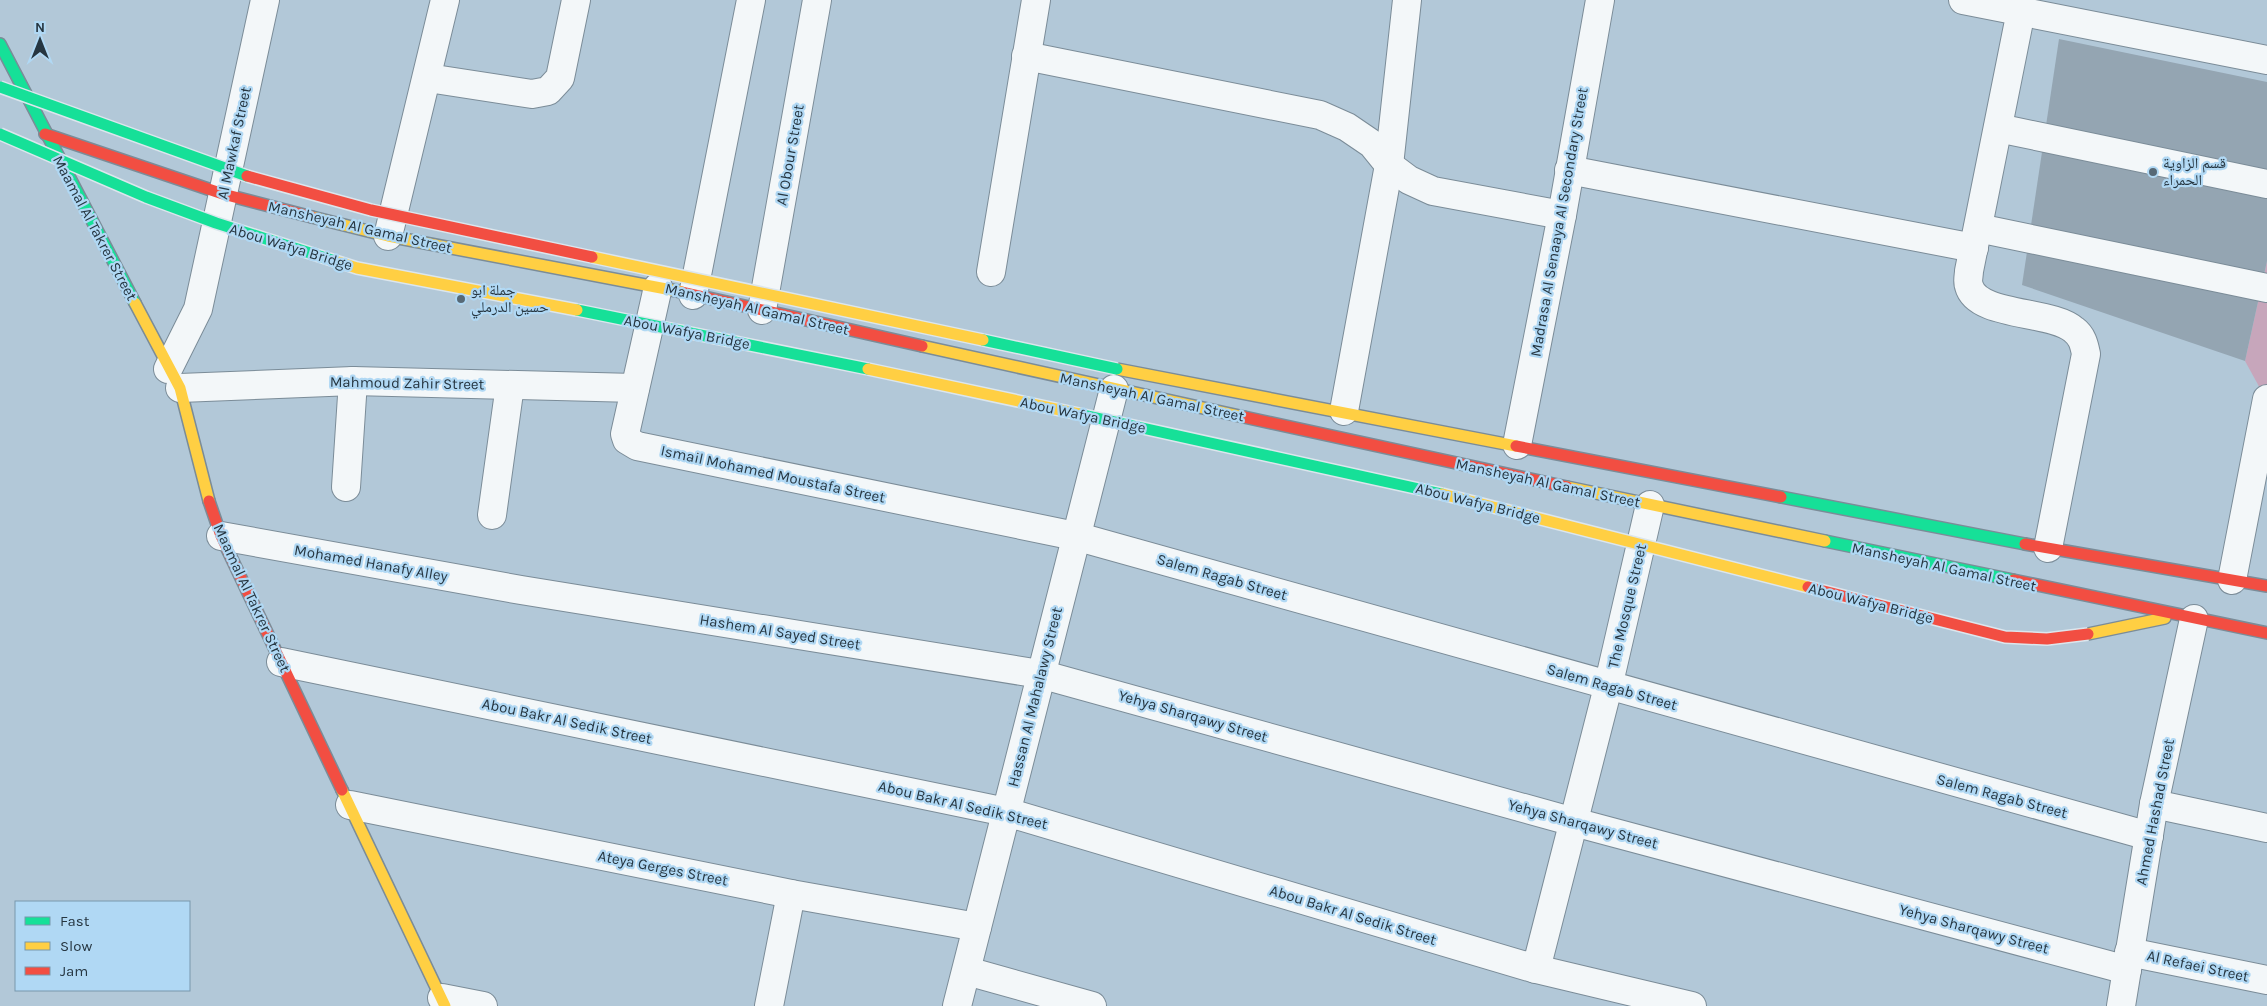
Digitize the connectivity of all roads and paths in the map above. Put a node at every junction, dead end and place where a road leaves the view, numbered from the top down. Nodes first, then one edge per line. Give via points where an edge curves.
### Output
1 (265, 0) edge
2 (445, 0) edge
3 (576, 0) edge
4 (751, 0) edge
5 (817, 0) edge
6 (1036, 0) edge
7 (1407, 0) edge
8 (1600, 0) edge
9 (1963, 0) edge
10 (2054, 9) edge
11 (2021, 12) junction
12 (0, 44) edge
13 (1026, 56) junction
14 (2267, 60) edge
15 (428, 78) junction
16 (0, 87) edge
17 (1998, 128) junction
18 (0, 134) edge
19 (45, 134) junction
20 (1389, 165) junction
21 (1569, 170) junction
22 (2267, 184) edge
23 (223, 194) junction
24 (1562, 215) junction
25 (388, 236) junction
26 (1976, 238) junction
27 (991, 272) dead end
28 (658, 287) junction
29 (2267, 288) edge
30 (692, 296) junction
31 (762, 310) junction
32 (174, 378) junction
33 (1116, 379) junction
34 (353, 381) junction
35 (510, 385) junction
36 (635, 388) junction
37 (2267, 399) edge
38 (1344, 411) junction
39 (1517, 445) junction
40 (346, 487) dead end
41 (1650, 505) junction
42 (492, 515) dead end
43 (221, 536) junction
44 (1075, 536) junction
45 (2048, 548) junction
46 (2232, 580) junction
47 (2267, 586) edge
48 (521, 590) joint
49 (2185, 617) junction
50 (2267, 633) edge
51 (281, 662) junction
52 (1040, 674) junction
53 (1608, 687) junction
54 (2154, 804) junction
55 (350, 805) junction
56 (1006, 812) junction
57 (1574, 822) junction
58 (2267, 828) edge
59 (2149, 836) junction
60 (791, 894) junction
61 (977, 928) junction
62 (2128, 961) junction
63 (1536, 969) junction
64 (966, 971) junction
65 (2267, 980) edge
66 (443, 1002) edge
67 (483, 1006) edge
68 (769, 1006) edge
69 (957, 1006) edge
70 (1092, 1006) edge
71 (1692, 1006) edge
72 (2121, 1006) edge

1 - 23 street, Al Mawkaf Street
2 - 15 street
3 - 15 street via 560,78 548,91 532,94
4 - 30 street
5 - 31 street, Al Obour Street
6 - 13 street
7 - 20 street
8 - 21 street, Madrasa Al Senaaya Al Secondary Street
9 - 11 street
10 - 11 street
10 - 14 street
11 - 17 street
12 - 19 main road, Maamal Al Takrer Street
13 - 20 street via 1320,115 1347,127 1372,144
13 - 27 street
15 - 25 street
16 - 33 main road, bridge via 263,182 371,210
17 - 22 street
17 - 26 street
18 - 49 main road, Abou Wafya Bridge, bridge via 216,224 357,268 754,344 1396,482 2005,637 2047,639
19 - 23 main road, Mansheyah Al Gamal Street
19 - 32 main road, Maamal Al Takrer Street
20 - 24 street via 1409,180 1434,191
20 - 38 street
21 - 24 street, Madrasa Al Senaaya Al Secondary Street
21 - 26 street
23 - 25 main road, Mansheyah Al Gamal Street
23 - 32 street, Al Mawkaf Street via 198,309
24 - 39 street, Madrasa Al Senaaya Al Secondary Street
25 - 28 main road, Mansheyah Al Gamal Street
26 - 29 street
26 - 45 street via 1968,286 1976,299 2061,322 2074,329 2083,340 2086,354
28 - 30 main road, Mansheyah Al Gamal Street
28 - 36 street, Ismail Mohamed Moustafa Street
30 - 31 main road, Mansheyah Al Gamal Street
31 - 33 main road, Mansheyah Al Gamal Street
32 - 34 street, Mahmoud Zahir Street
32 - 43 main road, Maamal Al Takrer Street
33 - 38 main road, Mansheyah Al Gamal Street
33 - 41 main road, Mansheyah Al Gamal Street
33 - 44 street, Hassan Al Mahalawy Street
34 - 35 street, Mahmoud Zahir Street
34 - 40 street
35 - 36 street, Mahmoud Zahir Street
35 - 42 street
36 - 44 street, Ismail Mohamed Moustafa Street via 625,434 627,440 637,446
37 - 46 street
38 - 39 main road, Mansheyah Al Gamal Street
39 - 45 main road, Mansheyah Al Gamal Street
41 - 49 main road, Mansheyah Al Gamal Street
41 - 53 street, The Mosque Street
43 - 48 street, Mohamed Hanafy Alley
43 - 51 main road, Maamal Al Takrer Street
44 - 52 street, Hassan Al Mahalawy Street
44 - 53 street, Salem Ragab Street
45 - 46 main road, Mansheyah Al Gamal Street
46 - 47 main road, Mansheyah Al Gamal Street
48 - 52 street, Hashem Al Sayed Street
49 - 50 main road, Mansheyah Al Gamal Street
49 - 54 street, Ahmed Hashad Street
51 - 55 main road, Maamal Al Takrer Street
51 - 56 street, Abou Bakr Al Sedik Street
52 - 56 street, Hassan Al Mahalawy Street
52 - 57 street, Yehya Sharqawy Street
53 - 57 street, The Mosque Street
53 - 59 street, Salem Ragab Street
54 - 58 street
54 - 59 street, Ahmed Hashad Street
55 - 60 street, Ateya Gerges Street
55 - 66 main road, Maamal Al Takrer Street
56 - 61 street, Hassan Al Mahalawy Street
56 - 63 street, Abou Bakr Al Sedik Street
57 - 62 street, Yehya Sharqawy Street
57 - 63 street, The Mosque Street
59 - 62 street, Ahmed Hashad Street
60 - 61 street, Ateya Gerges Street
60 - 68 street
61 - 64 street, Hassan Al Mahalawy Street
62 - 65 street, Al Refaei Street
62 - 72 street, Ahmed Hashad Street
63 - 71 street, Abou Bakr Al Sedik Street
64 - 69 street, Hassan Al Mahalawy Street
64 - 70 street
66 - 67 street

